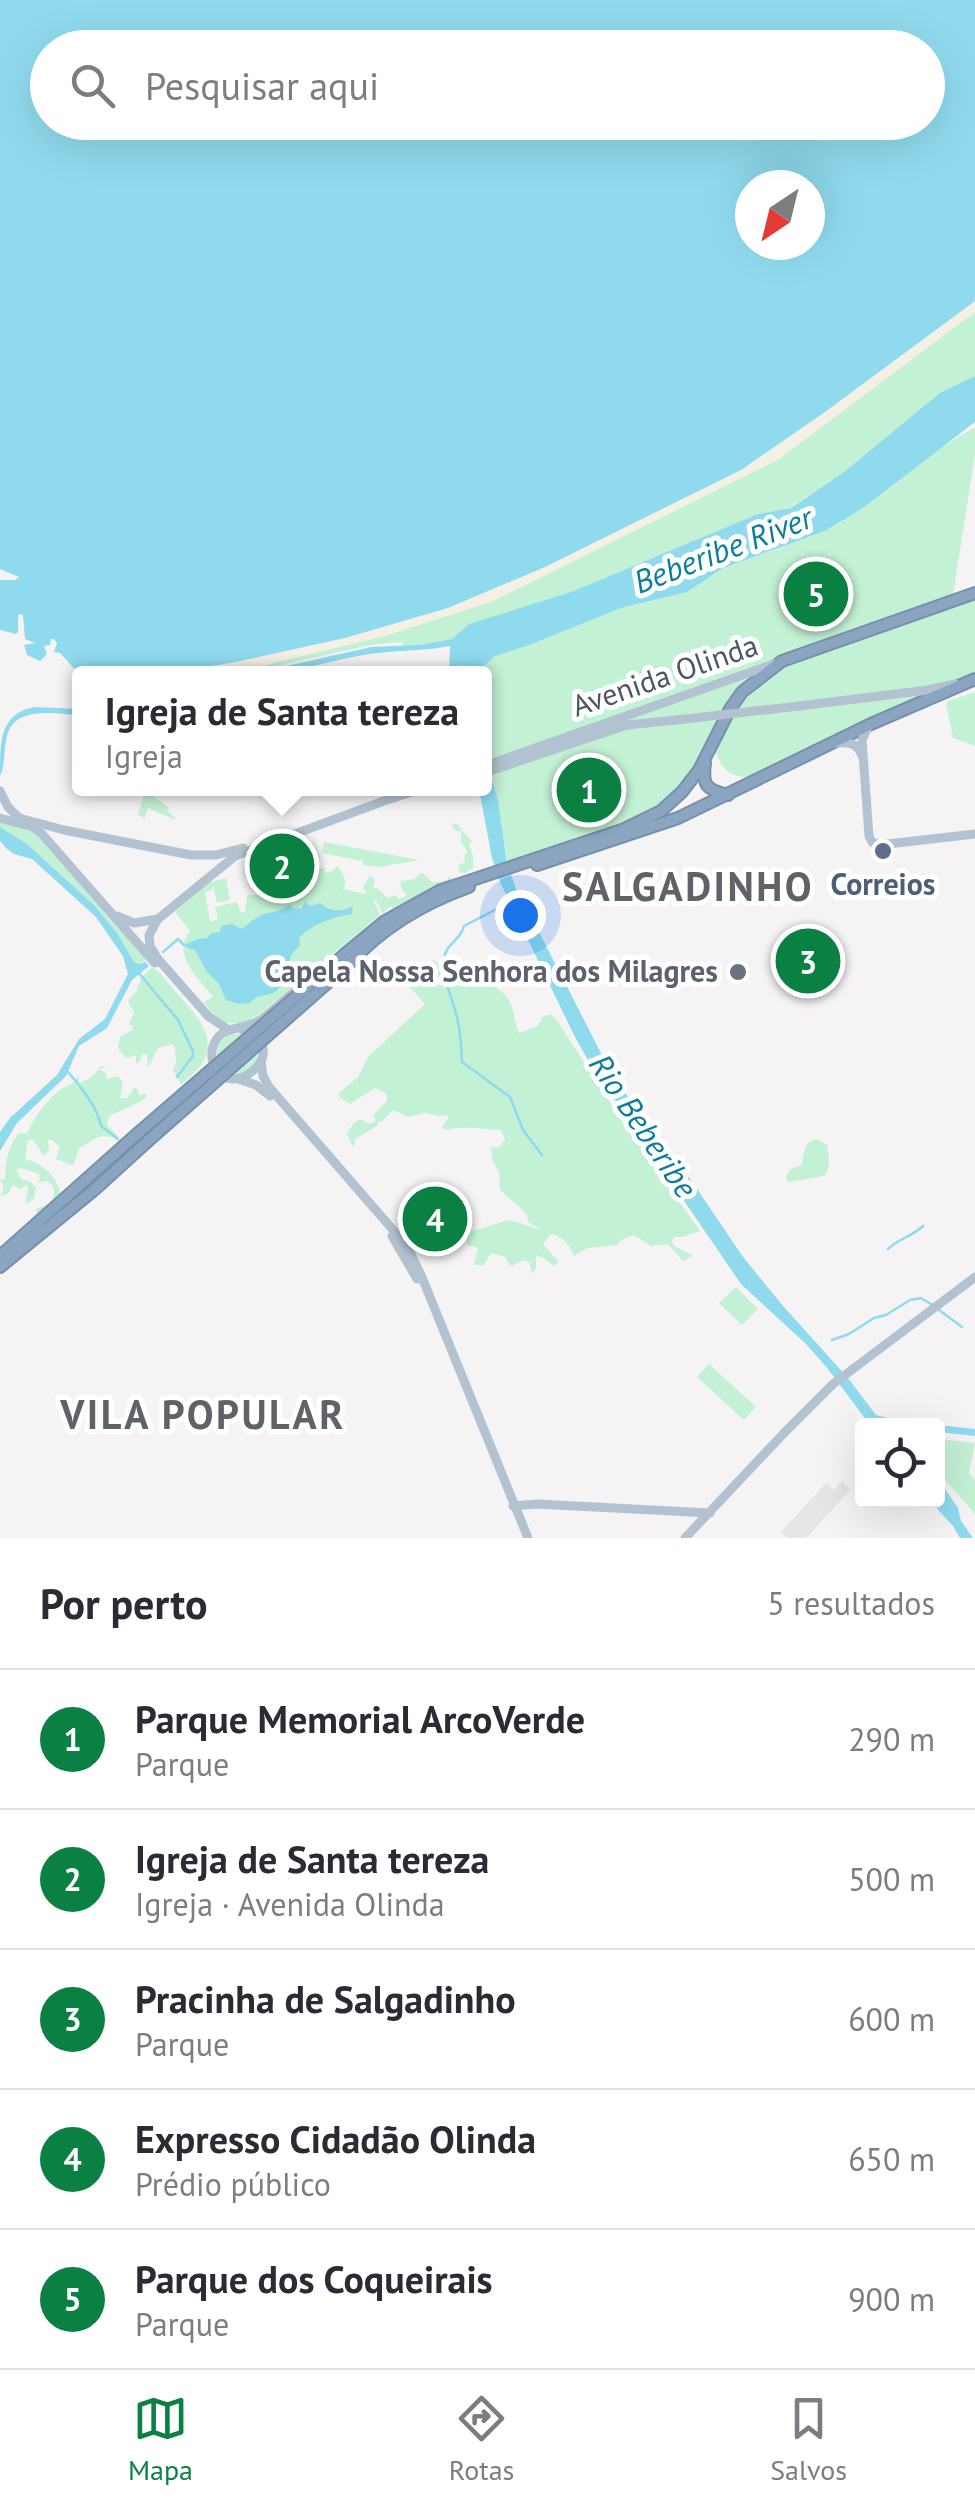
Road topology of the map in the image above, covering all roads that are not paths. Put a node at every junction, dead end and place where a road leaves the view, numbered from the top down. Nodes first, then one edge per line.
1 (975, 592) edge
2 (782, 662) junction
3 (971, 680) edge
4 (871, 724) junction
5 (833, 744) junction
6 (706, 757) junction
7 (863, 764) junction
8 (492, 767) edge
9 (492, 767) edge
10 (0, 792) edge
11 (728, 795) junction
12 (384, 796) edge
13 (399, 796) edge
14 (0, 800) edge
15 (0, 818) edge
16 (18, 824) junction
17 (31, 824) junction
18 (58, 828) junction
19 (975, 834) edge
20 (44, 835) junction
21 (56, 848) junction
22 (190, 854) junction
23 (510, 870) junction
24 (492, 876) junction
25 (200, 884) junction
26 (107, 908) junction
27 (158, 919) junction
28 (384, 921) junction
29 (381, 934) junction
30 (153, 957) junction
31 (347, 959) junction
32 (240, 1029) junction
33 (229, 1030) junction
34 (213, 1051) junction
35 (262, 1057) junction
36 (237, 1079) junction
37 (124, 1163) junction
38 (103, 1165) junction
39 (0, 1256) edge
40 (0, 1267) edge
41 (975, 1277) edge
42 (513, 1506) junction
43 (695, 1512) junction
44 (710, 1513) junction
45 (700, 1523) junction
46 (526, 1538) edge
47 (685, 1538) edge

1 - 2 highway, Avenida Olinda
2 - 6 highway
2 - 8 main road, Avenida Olinda
3 - 4 highway
3 - 9 main road, Avenida Olinda, bridge
4 - 5 highway
4 - 7 main road
5 - 7 main road
5 - 11 highway
6 - 11 highway
6 - 23 highway
7 - 19 main road
10 - 17 main road
11 - 23 highway
12 - 22 main road
13 - 25 main road
14 - 16 main road
15 - 16 main road
16 - 17 main road
17 - 18 main road
17 - 20 main road
18 - 20 main road
18 - 21 main road
18 - 22 main road
20 - 21 main road
21 - 26 main road
22 - 25 main road
23 - 24 highway
24 - 28 highway
24 - 29 highway
25 - 27 main road
26 - 27 main road
26 - 30 main road
27 - 30 main road
28 - 31 highway
28 - 32 main road
29 - 31 highway
29 - 35 main road
30 - 33 main road
30 - 34 main road
31 - 37 highway, bridge
31 - 38 highway, bridge
32 - 33 main road
32 - 35 main road
33 - 34 main road
34 - 36 main road
34 - 38 main road
35 - 36 main road
35 - 42 main road
36 - 37 main road
36 - 42 main road
37 - 40 highway
38 - 39 highway
41 - 44 main road
42 - 43 main road
42 - 46 main road
43 - 44 main road
43 - 45 main road
44 - 45 main road
45 - 47 main road

